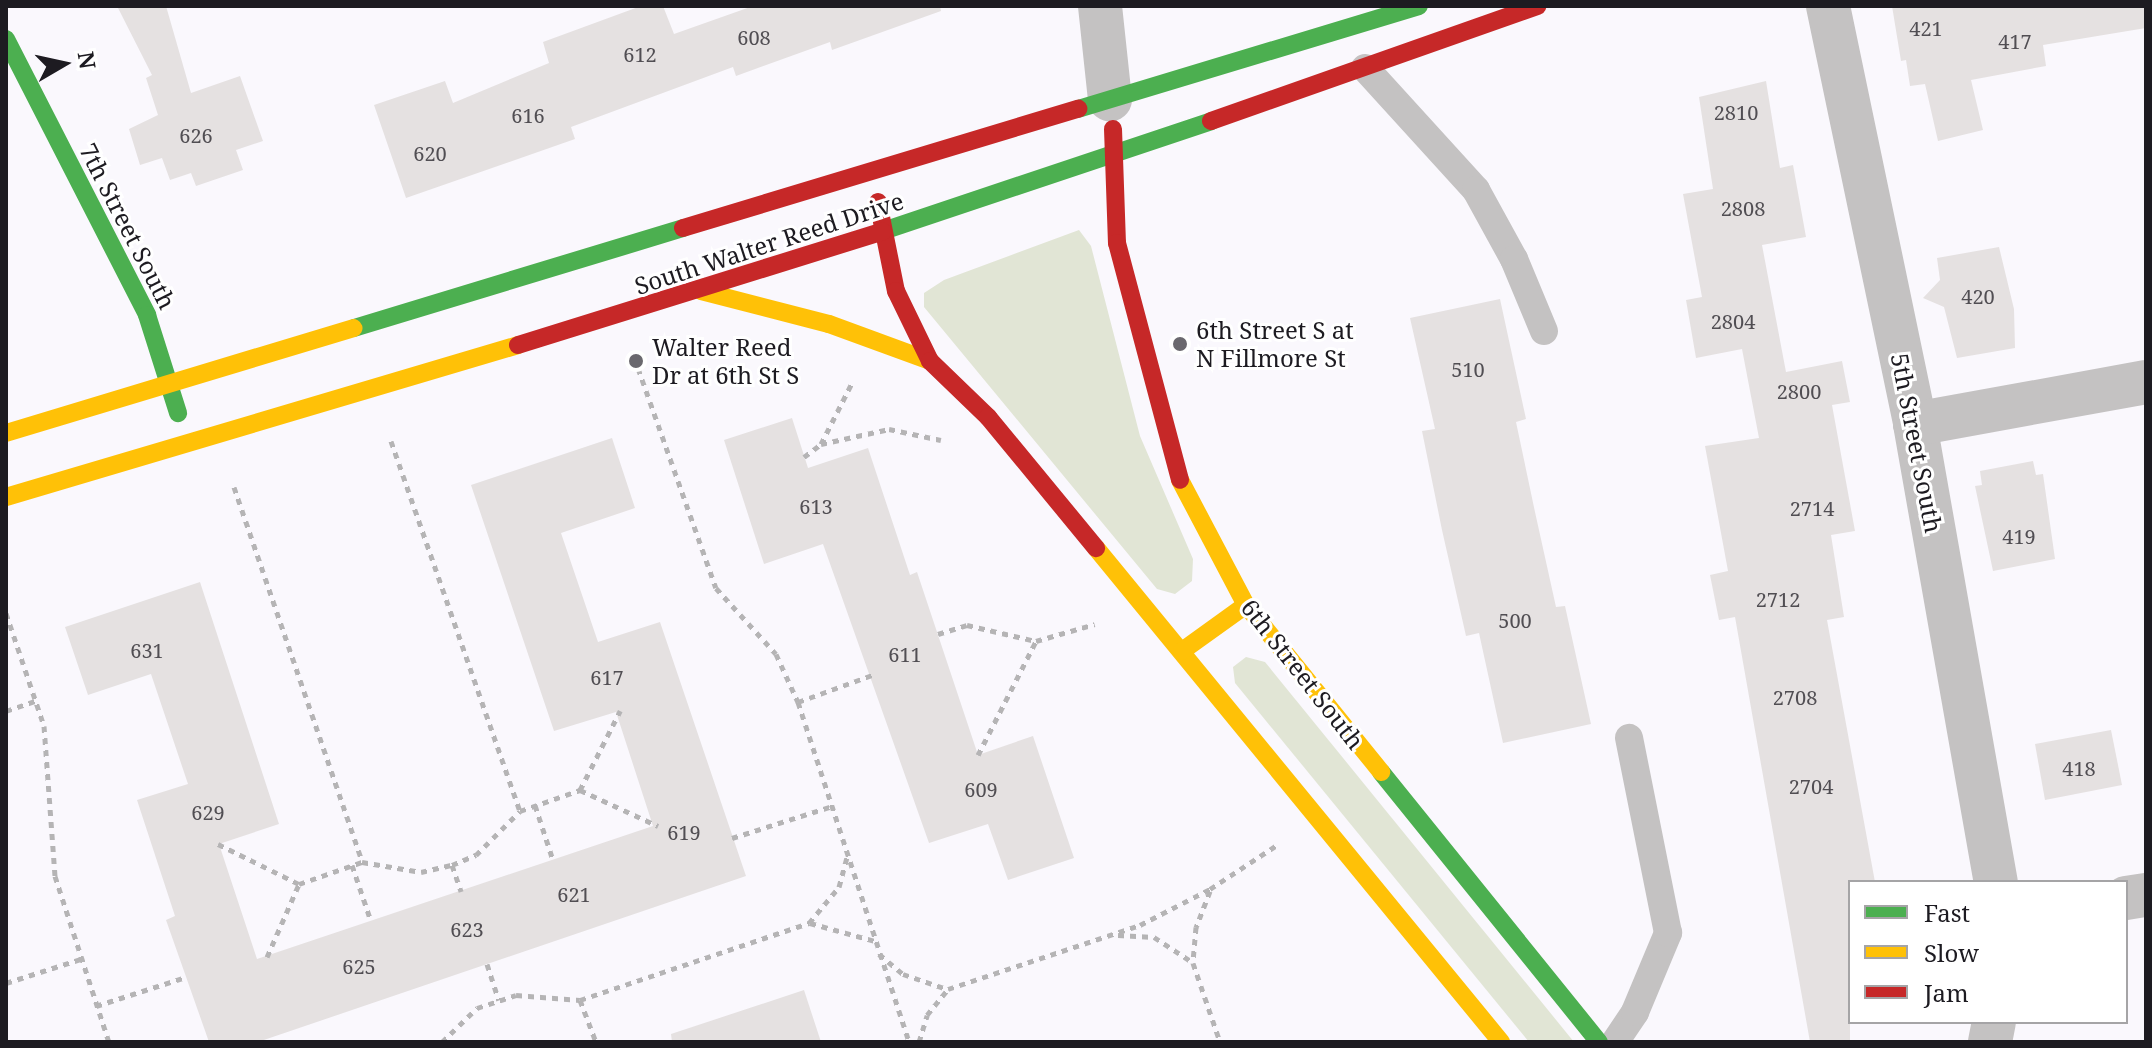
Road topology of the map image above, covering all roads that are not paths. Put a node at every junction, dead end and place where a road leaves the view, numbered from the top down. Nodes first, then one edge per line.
1 (1100, 6) edge
2 (1419, 6) edge
3 (1537, 6) edge
4 (1828, 6) edge
5 (6, 39) edge
6 (1365, 68) junction
7 (1110, 99) junction
8 (1114, 156) junction
9 (871, 171) junction
10 (885, 232) junction
11 (701, 291) junction
12 (1544, 331) dead end
13 (930, 361) junction
14 (2146, 382) edge
15 (170, 386) junction
16 (1915, 424) junction
17 (6, 433) edge
18 (186, 443) junction
19 (6, 497) edge
20 (1246, 605) junction
21 (1182, 651) junction
22 (1629, 738) dead end
23 (1996, 880) edge
24 (1501, 1042) edge
25 (1599, 1042) edge
26 (1615, 1042) edge

1 - 7 street, 6th Street South
2 - 7 street, South Walter Reed Drive
3 - 6 street, South Walter Reed Drive
4 - 16 street, 5th Street South
5 - 15 street, 7th Street South
6 - 8 street, South Walter Reed Drive
6 - 12 lane
7 - 8 street, 6th Street South
7 - 9 street, South Walter Reed Drive
8 - 10 street, South Walter Reed Drive
8 - 20 street, 6th Street South
9 - 10 street
9 - 15 street, South Walter Reed Drive
10 - 11 street, South Walter Reed Drive
10 - 13 street
11 - 13 street
11 - 18 street, South Walter Reed Drive
13 - 21 street
14 - 16 street
15 - 17 street, South Walter Reed Drive
15 - 18 street, 7th Street South
16 - 23 street, 5th Street South
18 - 19 street, South Walter Reed Drive
20 - 21 street
20 - 25 street, 6th Street South
21 - 24 street
22 - 26 lane

